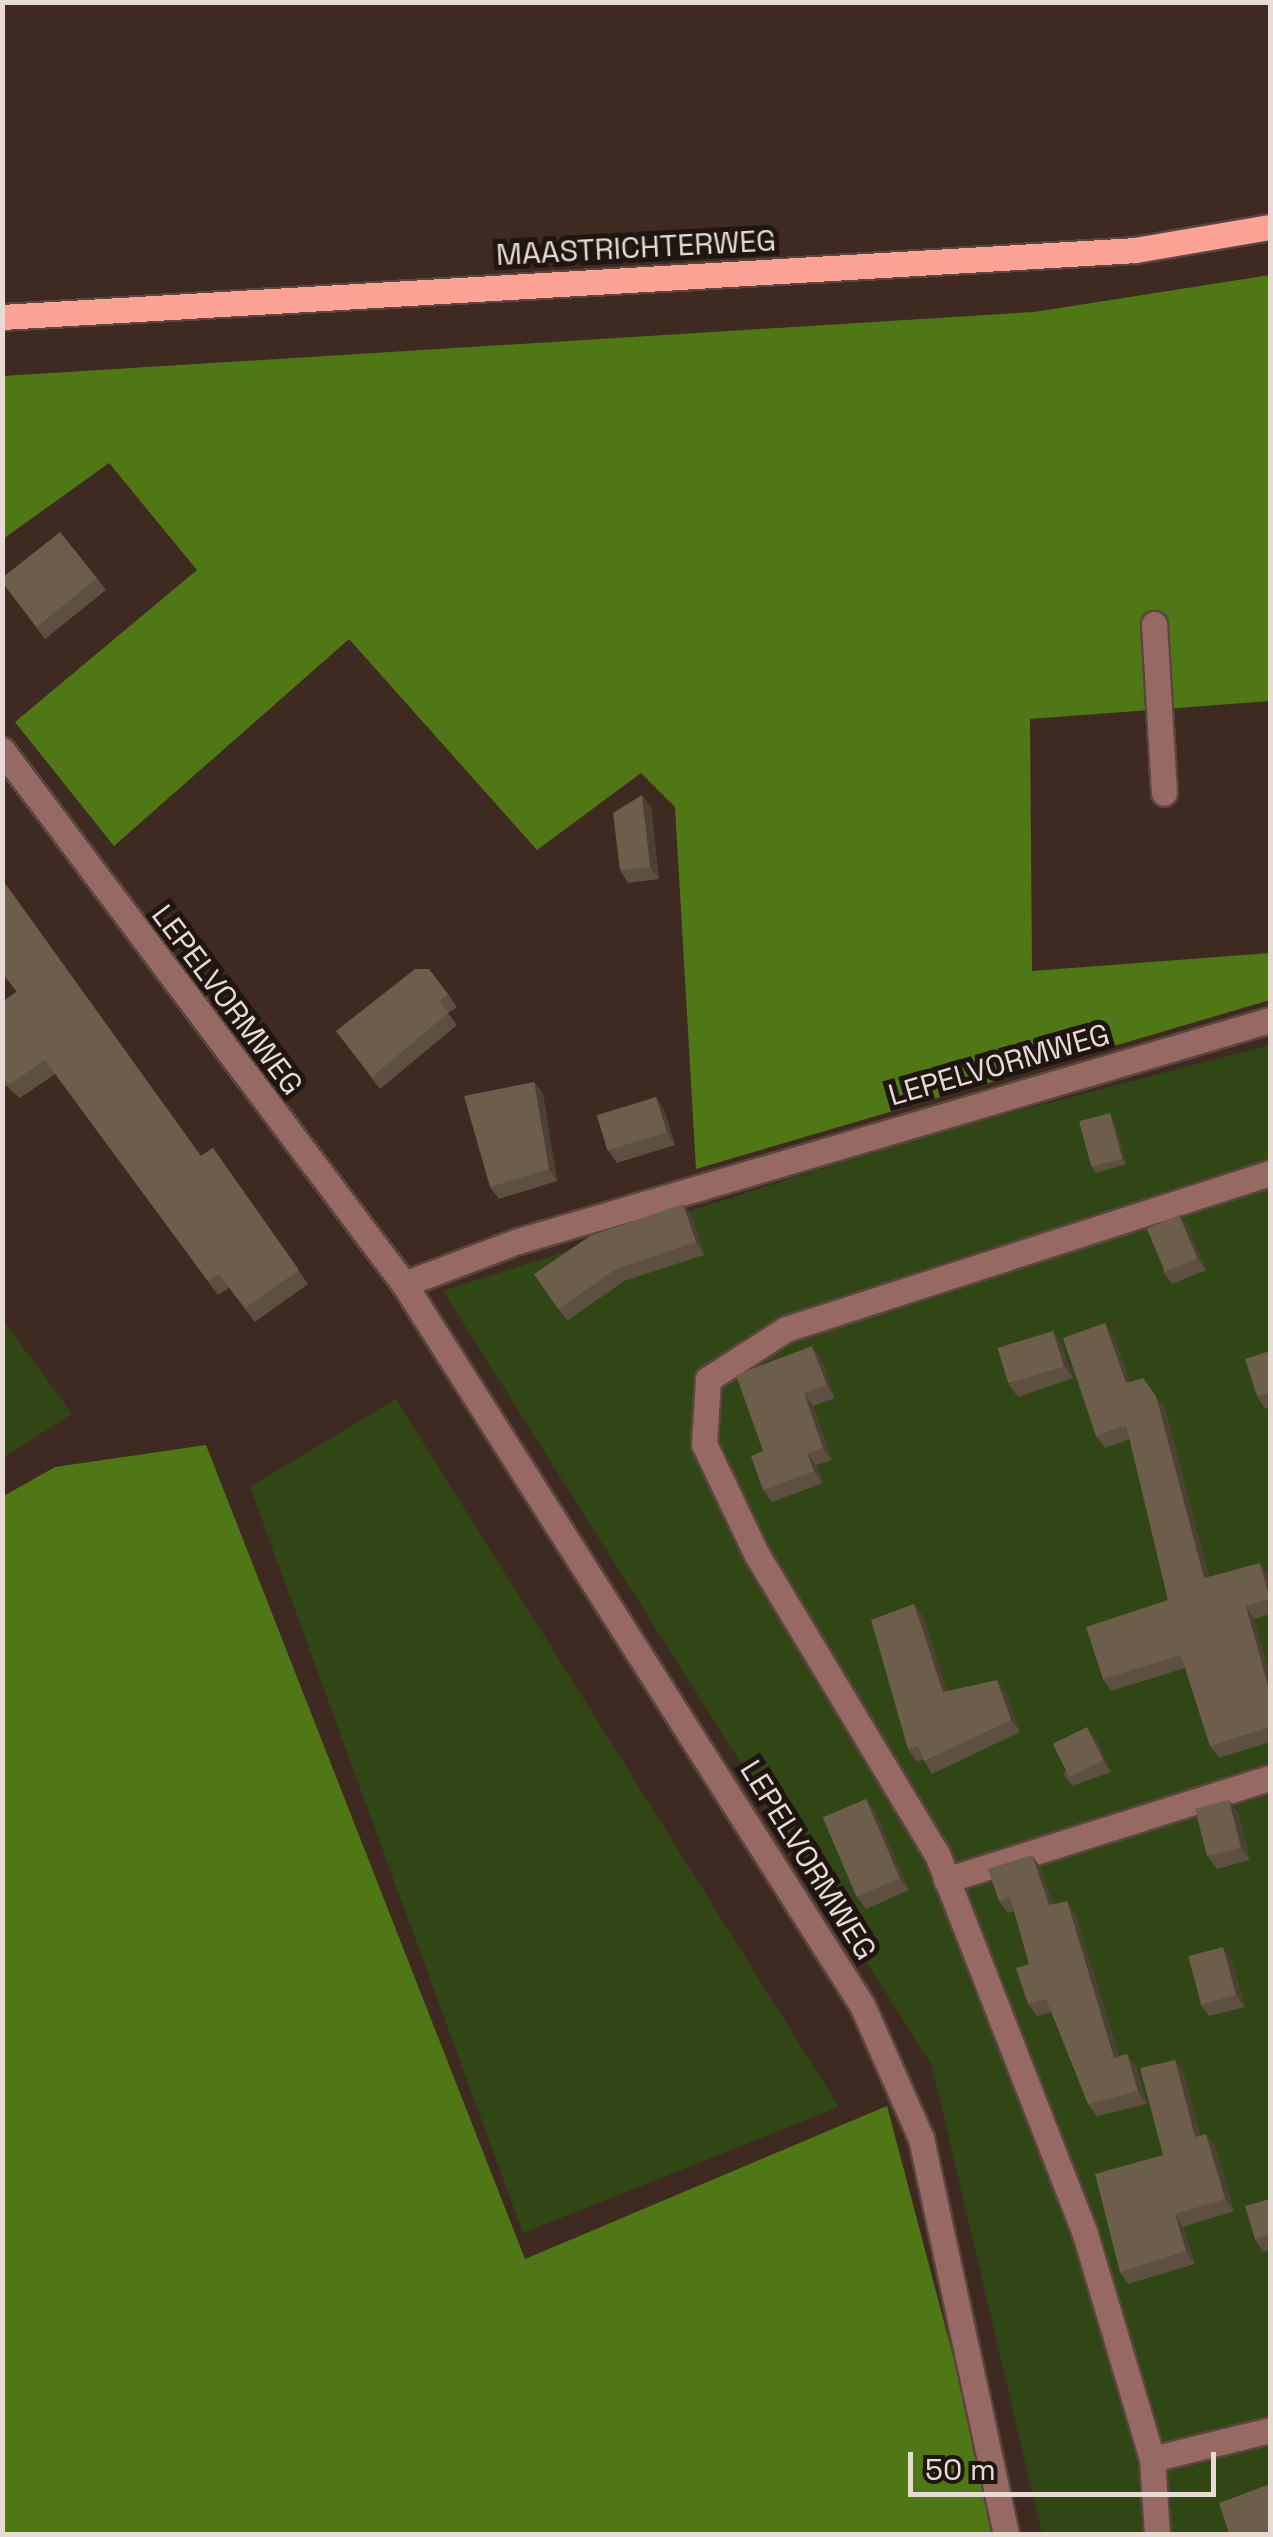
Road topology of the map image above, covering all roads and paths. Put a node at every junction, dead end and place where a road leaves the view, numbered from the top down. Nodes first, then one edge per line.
1 (1270, 226) edge
2 (2, 317) edge
3 (1154, 624) dead end
4 (2, 750) edge
5 (1164, 794) dead end
6 (1270, 1020) edge
7 (1270, 1173) edge
8 (404, 1284) junction
9 (1270, 1778) edge
10 (946, 1880) junction
11 (1270, 2430) edge
12 (1152, 2459) junction
13 (1006, 2534) edge
14 (1157, 2534) edge

1 - 2 main road, MAASTRICHTERWEG
3 - 5 street
4 - 8 street, LEPELVORMWEG
6 - 8 street, LEPELVORMWEG
7 - 10 street
8 - 13 street, LEPELVORMWEG
9 - 10 street
10 - 12 street
11 - 12 street
12 - 14 street

